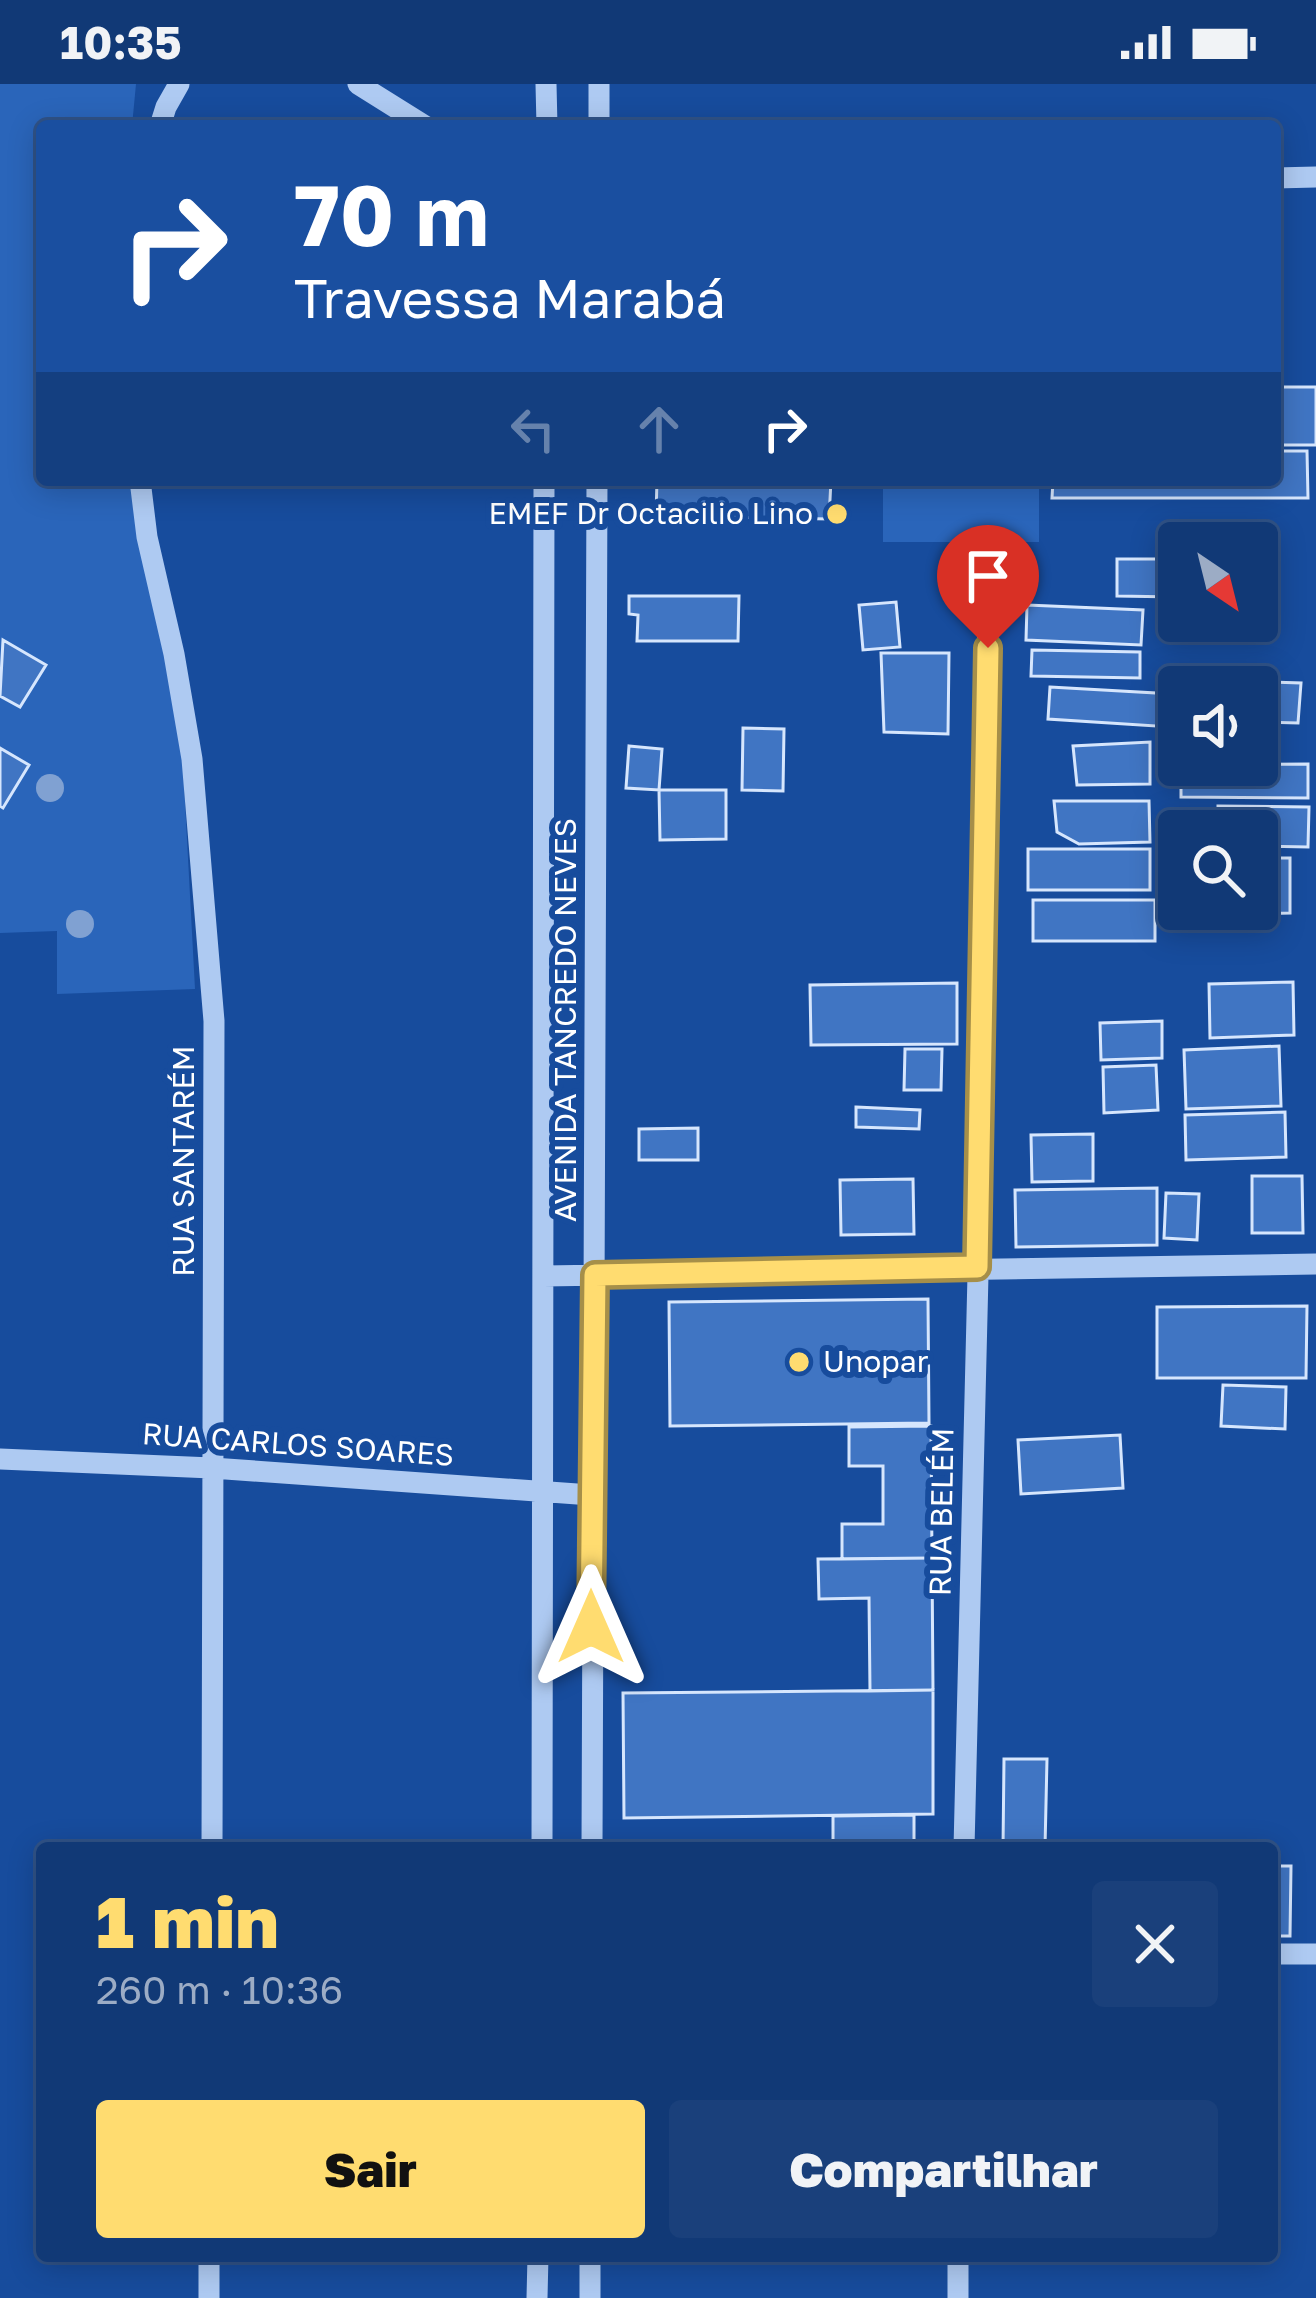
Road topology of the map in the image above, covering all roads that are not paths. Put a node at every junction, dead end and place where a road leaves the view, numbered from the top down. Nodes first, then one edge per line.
1 (179, 84) edge
2 (358, 84) edge
3 (546, 84) edge
4 (599, 84) edge
5 (162, 120) edge
6 (415, 120) edge
7 (547, 120) edge
8 (599, 120) edge
9 (1316, 177) edge
10 (1281, 178) edge
11 (141, 486) edge
12 (544, 486) edge
13 (597, 486) edge
14 (988, 601) dead end
15 (1316, 1264) edge
16 (977, 1267) junction
17 (595, 1275) junction
18 (544, 1276) junction
19 (0, 1459) edge
20 (212, 1468) junction
21 (542, 1493) junction
22 (591, 1495) junction
23 (212, 1842) edge
24 (542, 1842) edge
25 (592, 1842) edge
26 (964, 1842) edge
27 (1278, 1954) edge
28 (1316, 1954) edge
29 (209, 2262) edge
30 (538, 2262) edge
31 (590, 2262) edge
32 (958, 2262) edge
33 (209, 2298) edge
34 (537, 2298) edge
35 (590, 2298) edge
36 (958, 2298) edge

1 - 5 street
2 - 6 street
3 - 7 street
4 - 8 street
9 - 10 street
11 - 20 street, RUA SANTARÉM
12 - 18 street, AVENIDA TANCREDO NEVES
13 - 17 street, AVENIDA TANCREDO NEVES
14 - 16 street, RUA BELÉM
15 - 16 street
16 - 17 street
16 - 26 street, RUA BELÉM
17 - 18 street
17 - 22 street, AVENIDA TANCREDO NEVES
18 - 21 street, AVENIDA TANCREDO NEVES
19 - 20 street, RUA CARLOS SOARES
20 - 21 street, RUA CARLOS SOARES
20 - 23 street, RUA SANTARÉM
21 - 22 street, RUA CARLOS SOARES
21 - 24 street, AVENIDA TANCREDO NEVES
22 - 25 street, AVENIDA TANCREDO NEVES
27 - 28 street
29 - 33 street
30 - 34 street
31 - 35 street
32 - 36 street

